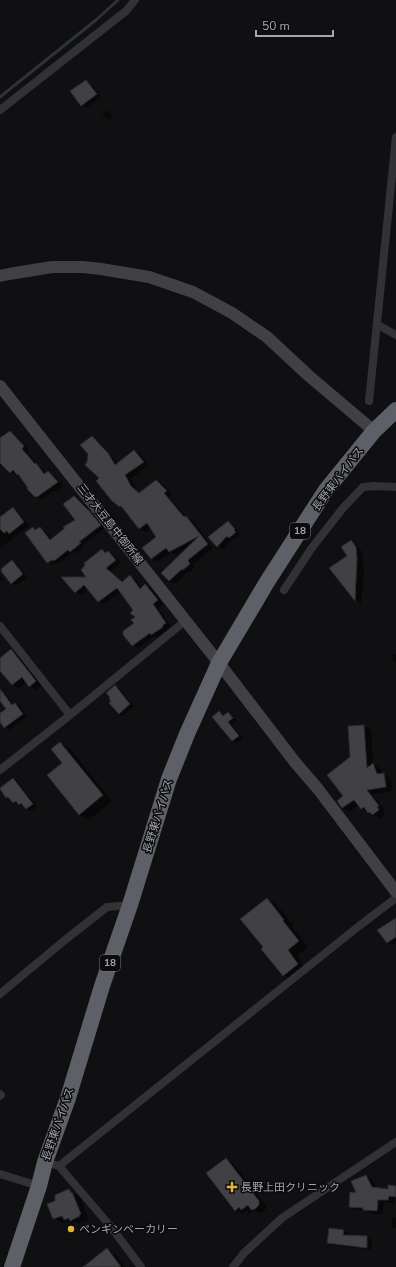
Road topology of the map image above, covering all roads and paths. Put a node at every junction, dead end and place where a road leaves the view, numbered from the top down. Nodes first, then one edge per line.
1 (135, 0) edge
2 (0, 110) edge
3 (396, 137) edge
4 (394, 168) edge
5 (0, 276) edge
6 (378, 325) junction
7 (396, 335) edge
8 (0, 386) edge
9 (369, 401) dead end
10 (396, 410) edge
11 (374, 432) junction
12 (396, 487) edge
13 (284, 590) dead end
14 (185, 621) junction
15 (0, 626) edge
16 (219, 663) junction
17 (70, 715) junction
18 (0, 770) edge
19 (396, 892) edge
20 (396, 898) edge
21 (130, 905) junction
22 (0, 994) edge
23 (396, 1142) edge
24 (52, 1164) junction
25 (0, 1174) edge
26 (39, 1186) junction
27 (12, 1267) edge
28 (141, 1267) edge
29 (233, 1267) edge

1 - 2 street
3 - 4 street
4 - 6 street
5 - 11 street
6 - 7 street
6 - 9 street
8 - 14 street, 三才大豆島中御所線
10 - 11 highway, 長野東バイパス / 18
11 - 16 highway, 長野東バイパス / 18
12 - 13 street
14 - 16 street, 三才大豆島中御所線
14 - 17 street
15 - 17 street
16 - 19 street, 三才大豆島中御所線
16 - 21 highway, 長野東バイパス / 18
17 - 18 street
20 - 24 street
21 - 22 street
21 - 24 highway, 長野東バイパス / 18
23 - 29 street
24 - 26 highway, 長野東バイパス / 18
24 - 28 street
25 - 26 street
26 - 27 highway, 長野東バイパス / 18

